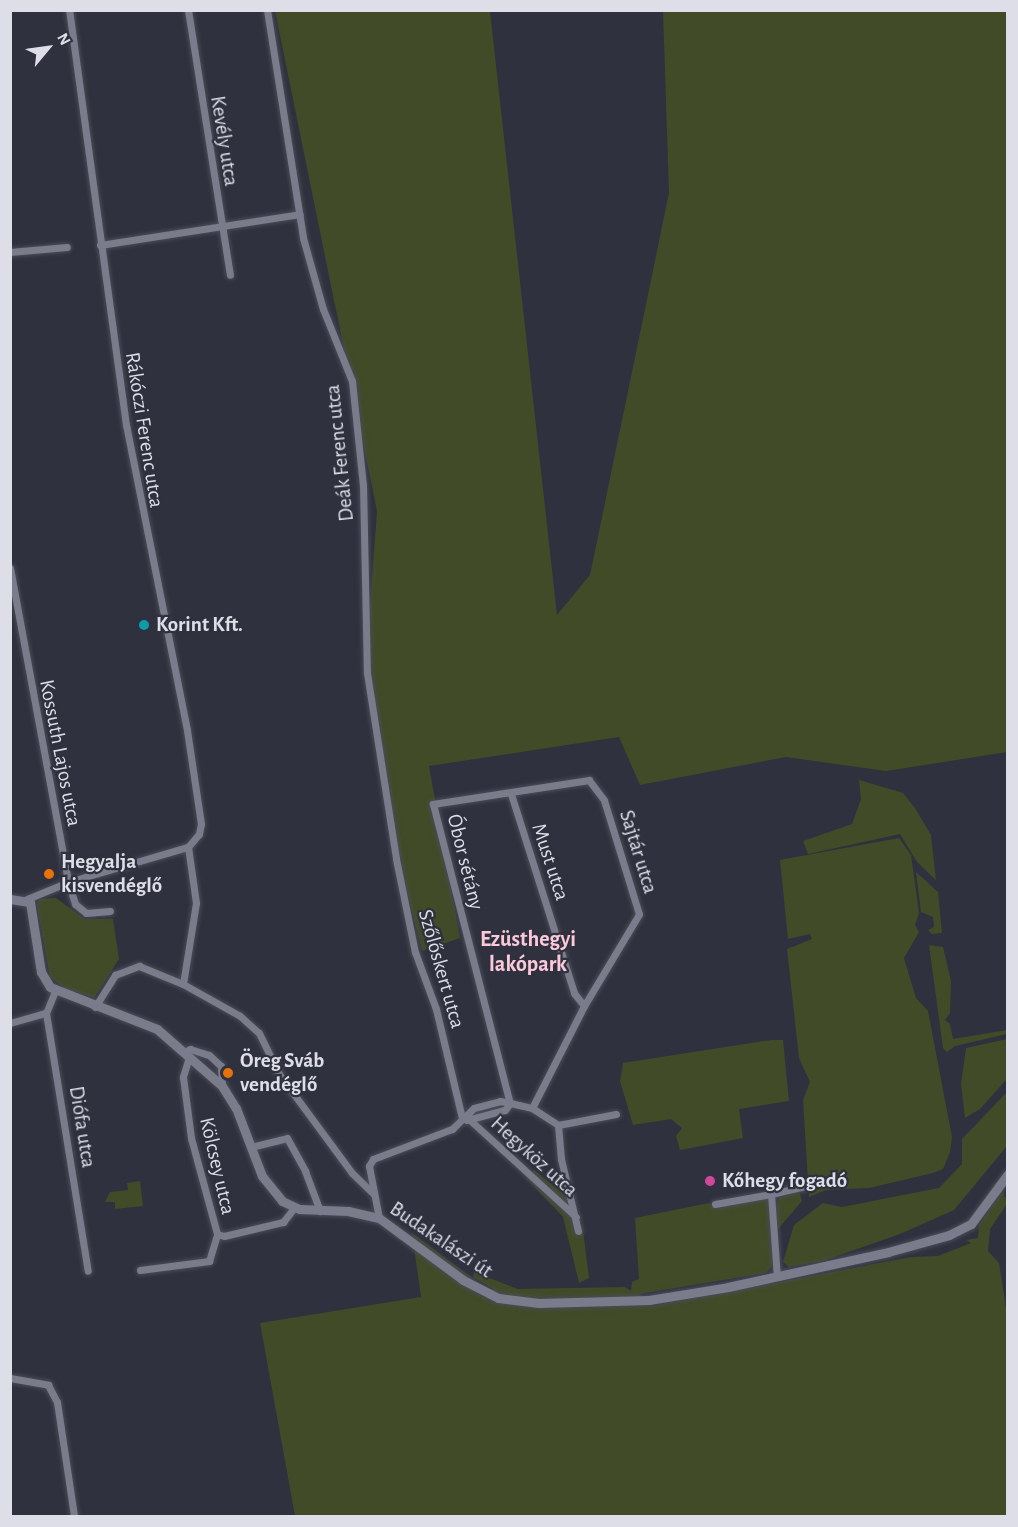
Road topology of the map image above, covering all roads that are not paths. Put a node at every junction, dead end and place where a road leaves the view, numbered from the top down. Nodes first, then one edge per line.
1 (69, 10) edge
2 (188, 10) edge
3 (267, 10) edge
4 (300, 214) junction
5 (223, 228) junction
6 (100, 245) junction
7 (67, 247) dead end
8 (10, 252) edge
9 (230, 275) dead end
10 (10, 568) edge
11 (510, 794) junction
12 (391, 829) joint
13 (188, 847) junction
14 (68, 882) junction
15 (10, 899) edge
16 (27, 899) junction
17 (110, 911) dead end
18 (183, 984) junction
19 (55, 991) junction
20 (95, 1006) junction
21 (584, 1006) junction
22 (46, 1013) junction
23 (10, 1023) edge
24 (187, 1054) junction
25 (222, 1086) junction
26 (510, 1103) junction
27 (532, 1108) junction
28 (616, 1114) dead end
29 (462, 1118) junction
30 (471, 1121) junction
31 (558, 1125) junction
32 (251, 1147) junction
33 (1008, 1174) edge
34 (805, 1186) dead end
35 (373, 1193) junction
36 (771, 1194) junction
37 (715, 1204) dead end
38 (294, 1208) junction
39 (320, 1211) junction
40 (576, 1217) junction
41 (379, 1218) junction
42 (578, 1231) dead end
43 (217, 1234) junction
44 (140, 1270) dead end
45 (88, 1271) dead end
46 (777, 1276) junction
47 (10, 1378) edge
48 (74, 1516) edge

1 - 6 street, Rákóczi Ferenc utca
2 - 5 street, Kevély utca
3 - 4 street, Deák Ferenc utca
4 - 5 street
4 - 12 street, Deák Ferenc utca
5 - 6 street
5 - 9 street, Kevély utca
6 - 13 street, Rákóczi Ferenc utca
7 - 8 street
10 - 14 street, Kossuth Lajos utca
11 - 21 street, Must utca
11 - 21 street, Sajtár utca
11 - 26 street, Óbor sétány
12 - 29 street, Szőlőskert utca
13 - 14 street
13 - 18 street
14 - 16 street
14 - 17 street, Kossuth Lajos utca
15 - 16 main road
16 - 19 main road
18 - 20 street
18 - 35 street
19 - 20 main road
19 - 22 street
20 - 24 main road
21 - 27 street
22 - 23 street
22 - 45 street, Diófa utca
24 - 25 main road
24 - 25 street
24 - 43 street, Kölcsey utca
25 - 32 main road
26 - 27 street
26 - 29 street
26 - 30 street
27 - 31 street
28 - 31 street
29 - 30 street
29 - 35 street
30 - 40 street, Hegyköz utca
31 - 40 street
32 - 38 main road
32 - 39 street
33 - 46 main road, Budakalászi út
34 - 36 street
35 - 41 street
36 - 37 street
36 - 46 street
38 - 39 main road, Budakalászi út
38 - 43 street, Kölcsey utca
39 - 41 main road, Budakalászi út
40 - 42 street
41 - 46 main road, Budakalászi út
43 - 44 street
47 - 48 street

